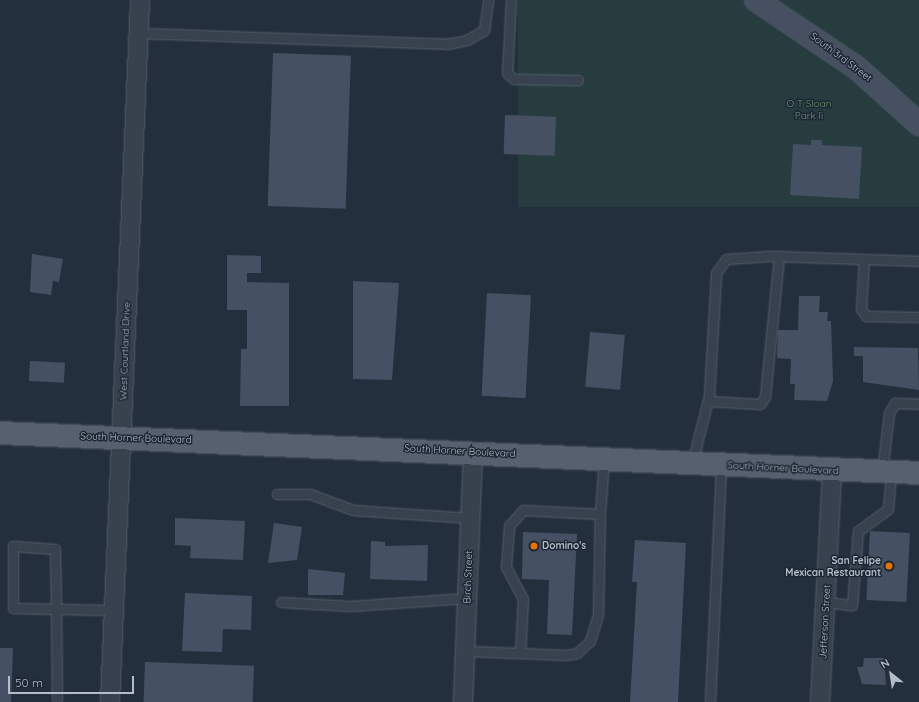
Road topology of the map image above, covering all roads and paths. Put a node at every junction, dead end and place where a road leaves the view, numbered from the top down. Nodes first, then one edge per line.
1 (140, 0) edge
2 (488, 0) edge
3 (511, 0) edge
4 (756, 0) edge
5 (138, 33) junction
6 (578, 80) dead end
7 (919, 124) edge
8 (779, 256) junction
9 (864, 259) junction
10 (919, 261) edge
11 (919, 317) edge
12 (708, 401) junction
13 (919, 404) edge
14 (0, 432) edge
15 (121, 437) junction
16 (473, 452) junction
17 (604, 458) junction
18 (692, 463) junction
19 (721, 464) junction
20 (832, 470) junction
21 (886, 473) junction
22 (919, 473) edge
23 (277, 494) dead end
24 (600, 514) junction
25 (470, 518) junction
26 (467, 598) junction
27 (281, 602) dead end
28 (826, 602) junction
29 (56, 609) junction
30 (114, 610) junction
31 (465, 651) junction
32 (520, 653) junction
33 (57, 699) dead end
34 (110, 702) edge
35 (463, 702) edge
36 (710, 702) edge
37 (820, 702) edge

1 - 5 street, West Courtland Drive
2 - 5 lane
3 - 6 lane
4 - 7 street, South 3rd Street
5 - 15 street, West Courtland Drive
8 - 9 lane
8 - 12 lane
8 - 12 lane
9 - 10 lane
9 - 11 lane
12 - 18 lane
13 - 21 lane
14 - 15 main road, South Horner Boulevard
15 - 16 main road, South Horner Boulevard
15 - 30 street, West Courtland Drive
16 - 17 main road, South Horner Boulevard
16 - 25 street, Birch Street
17 - 18 main road, South Horner Boulevard
17 - 24 lane
18 - 19 main road, South Horner Boulevard
19 - 20 main road, South Horner Boulevard
19 - 36 lane
20 - 21 main road, South Horner Boulevard
20 - 28 street, Jefferson Street
21 - 22 main road, South Horner Boulevard
21 - 28 lane
23 - 25 lane
24 - 32 lane
24 - 32 lane
25 - 26 street, Birch Street
26 - 27 lane
26 - 31 street, Birch Street
28 - 37 street, Jefferson Street
29 - 29 lane
29 - 30 lane
29 - 33 lane
30 - 34 street, West Courtland Drive
31 - 32 lane
31 - 35 street, Birch Street

